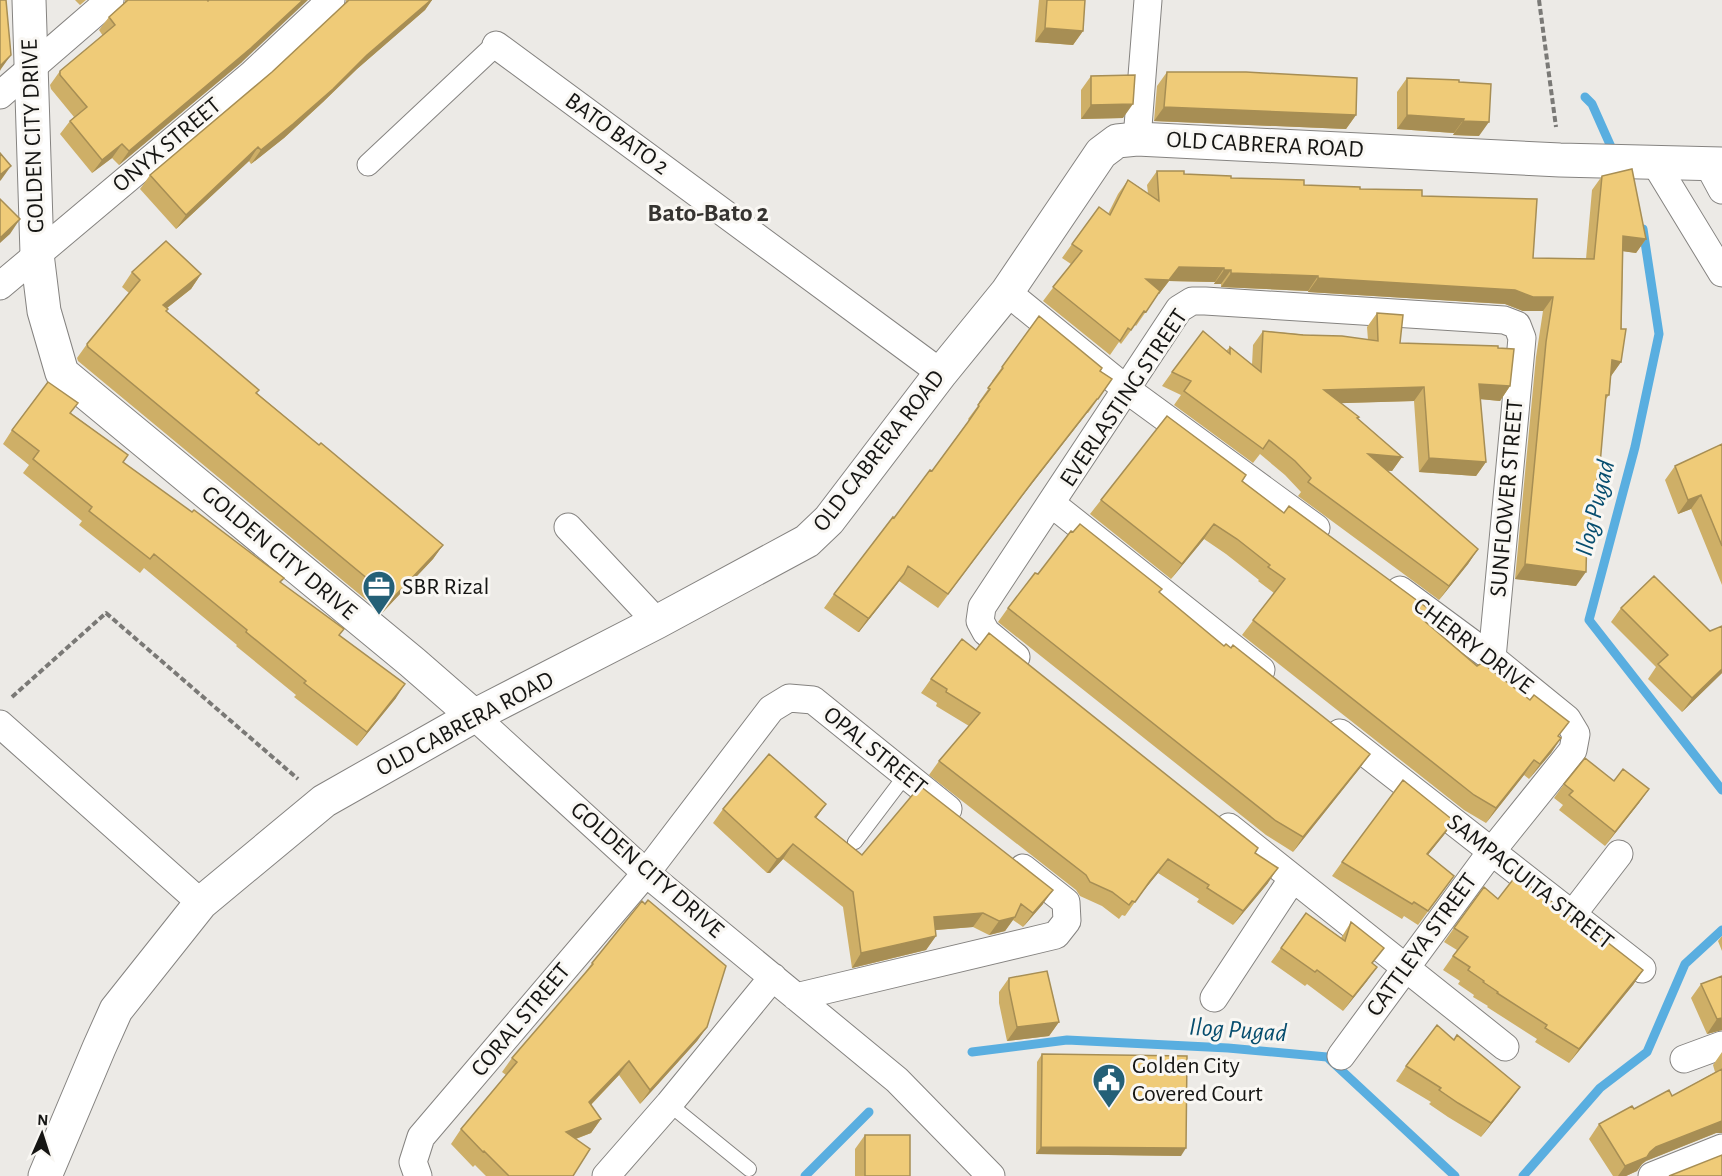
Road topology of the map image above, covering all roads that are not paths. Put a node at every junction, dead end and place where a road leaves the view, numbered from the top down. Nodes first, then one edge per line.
1 (28, 0) edge
2 (110, 0) edge
3 (331, 0) edge
4 (1148, 0) edge
5 (496, 45) joint
6 (32, 68) junction
7 (0, 95) edge
8 (1137, 139) junction
9 (1655, 163) junction
10 (368, 165) dead end
11 (1717, 173) edge
12 (37, 254) junction
13 (1722, 273) edge
14 (0, 286) edge
15 (1007, 292) junction
16 (1522, 338) joint
17 (941, 373) junction
18 (1126, 389) junction
19 (1052, 504) junction
20 (568, 526) dead end
21 (1338, 544) edge
22 (1377, 573) edge
23 (657, 622) junction
24 (1492, 658) junction
25 (1032, 669) edge
26 (1276, 682) edge
27 (4, 712) edge
28 (474, 716) junction
29 (1323, 719) edge
30 (1574, 750) joint
31 (905, 776) junction
32 (1209, 811) edge
33 (967, 825) edge
34 (855, 842) dead end
35 (1491, 852) junction
36 (1003, 853) edge
37 (1619, 854) dead end
38 (646, 873) junction
39 (1293, 878) junction
40 (201, 903) junction
41 (1572, 915) junction
42 (1406, 967) junction
43 (1642, 969) edge
44 (773, 977) junction
45 (796, 997) junction
46 (1214, 998) dead end
47 (1722, 1045) edge
48 (1505, 1047) dead end
49 (1341, 1056) dead end
50 (1684, 1059) dead end
51 (669, 1104) junction
52 (1722, 1148) edge
53 (749, 1169) dead end
54 (45, 1176) edge
55 (418, 1176) edge
56 (606, 1176) edge
57 (991, 1176) edge
58 (1652, 1176) edge

1 - 6 street, GOLDEN CITY DRIVE
2 - 6 street
3 - 12 street, ONYX STREET
4 - 8 street
5 - 10 street
5 - 17 street, BATO BATO 2
6 - 7 street
6 - 12 street, GOLDEN CITY DRIVE
8 - 9 street, OLD CABRERA ROAD
8 - 15 street, OLD CABRERA ROAD
9 - 11 street, OLD CABRERA ROAD
9 - 13 street
12 - 14 street, ONYX STREET
12 - 28 street, GOLDEN CITY DRIVE
15 - 17 street, OLD CABRERA ROAD
15 - 18 street
16 - 18 street, EVERLASTING STREET
16 - 24 street, SUNFLOWER STREET
17 - 23 street, OLD CABRERA ROAD
18 - 19 street, EVERLASTING STREET
18 - 21 street
19 - 25 street, EVERLASTING STREET
19 - 26 street
20 - 23 street
22 - 24 street, CHERRY DRIVE
23 - 28 street, OLD CABRERA ROAD
24 - 30 street, CHERRY DRIVE
27 - 40 street
28 - 38 street, GOLDEN CITY DRIVE
28 - 40 street, OLD CABRERA ROAD
29 - 35 street, SAMPAGUITA STREET
30 - 35 street, CATTLEYA STREET
31 - 33 street, OPAL STREET
31 - 34 lane
31 - 38 street, OPAL STREET
32 - 39 street
35 - 41 street, SAMPAGUITA STREET
35 - 42 street, CATTLEYA STREET
36 - 45 street
37 - 41 street
38 - 44 street, GOLDEN CITY DRIVE
38 - 55 street, CORAL STREET
39 - 42 street
39 - 46 street
40 - 54 street, OLD CABRERA ROAD
41 - 43 street, SAMPAGUITA STREET
42 - 48 street
42 - 49 street, CATTLEYA STREET
44 - 45 street, GOLDEN CITY DRIVE
44 - 51 street
45 - 57 street, GOLDEN CITY DRIVE
47 - 50 street
51 - 53 lane
51 - 56 street
52 - 58 street

